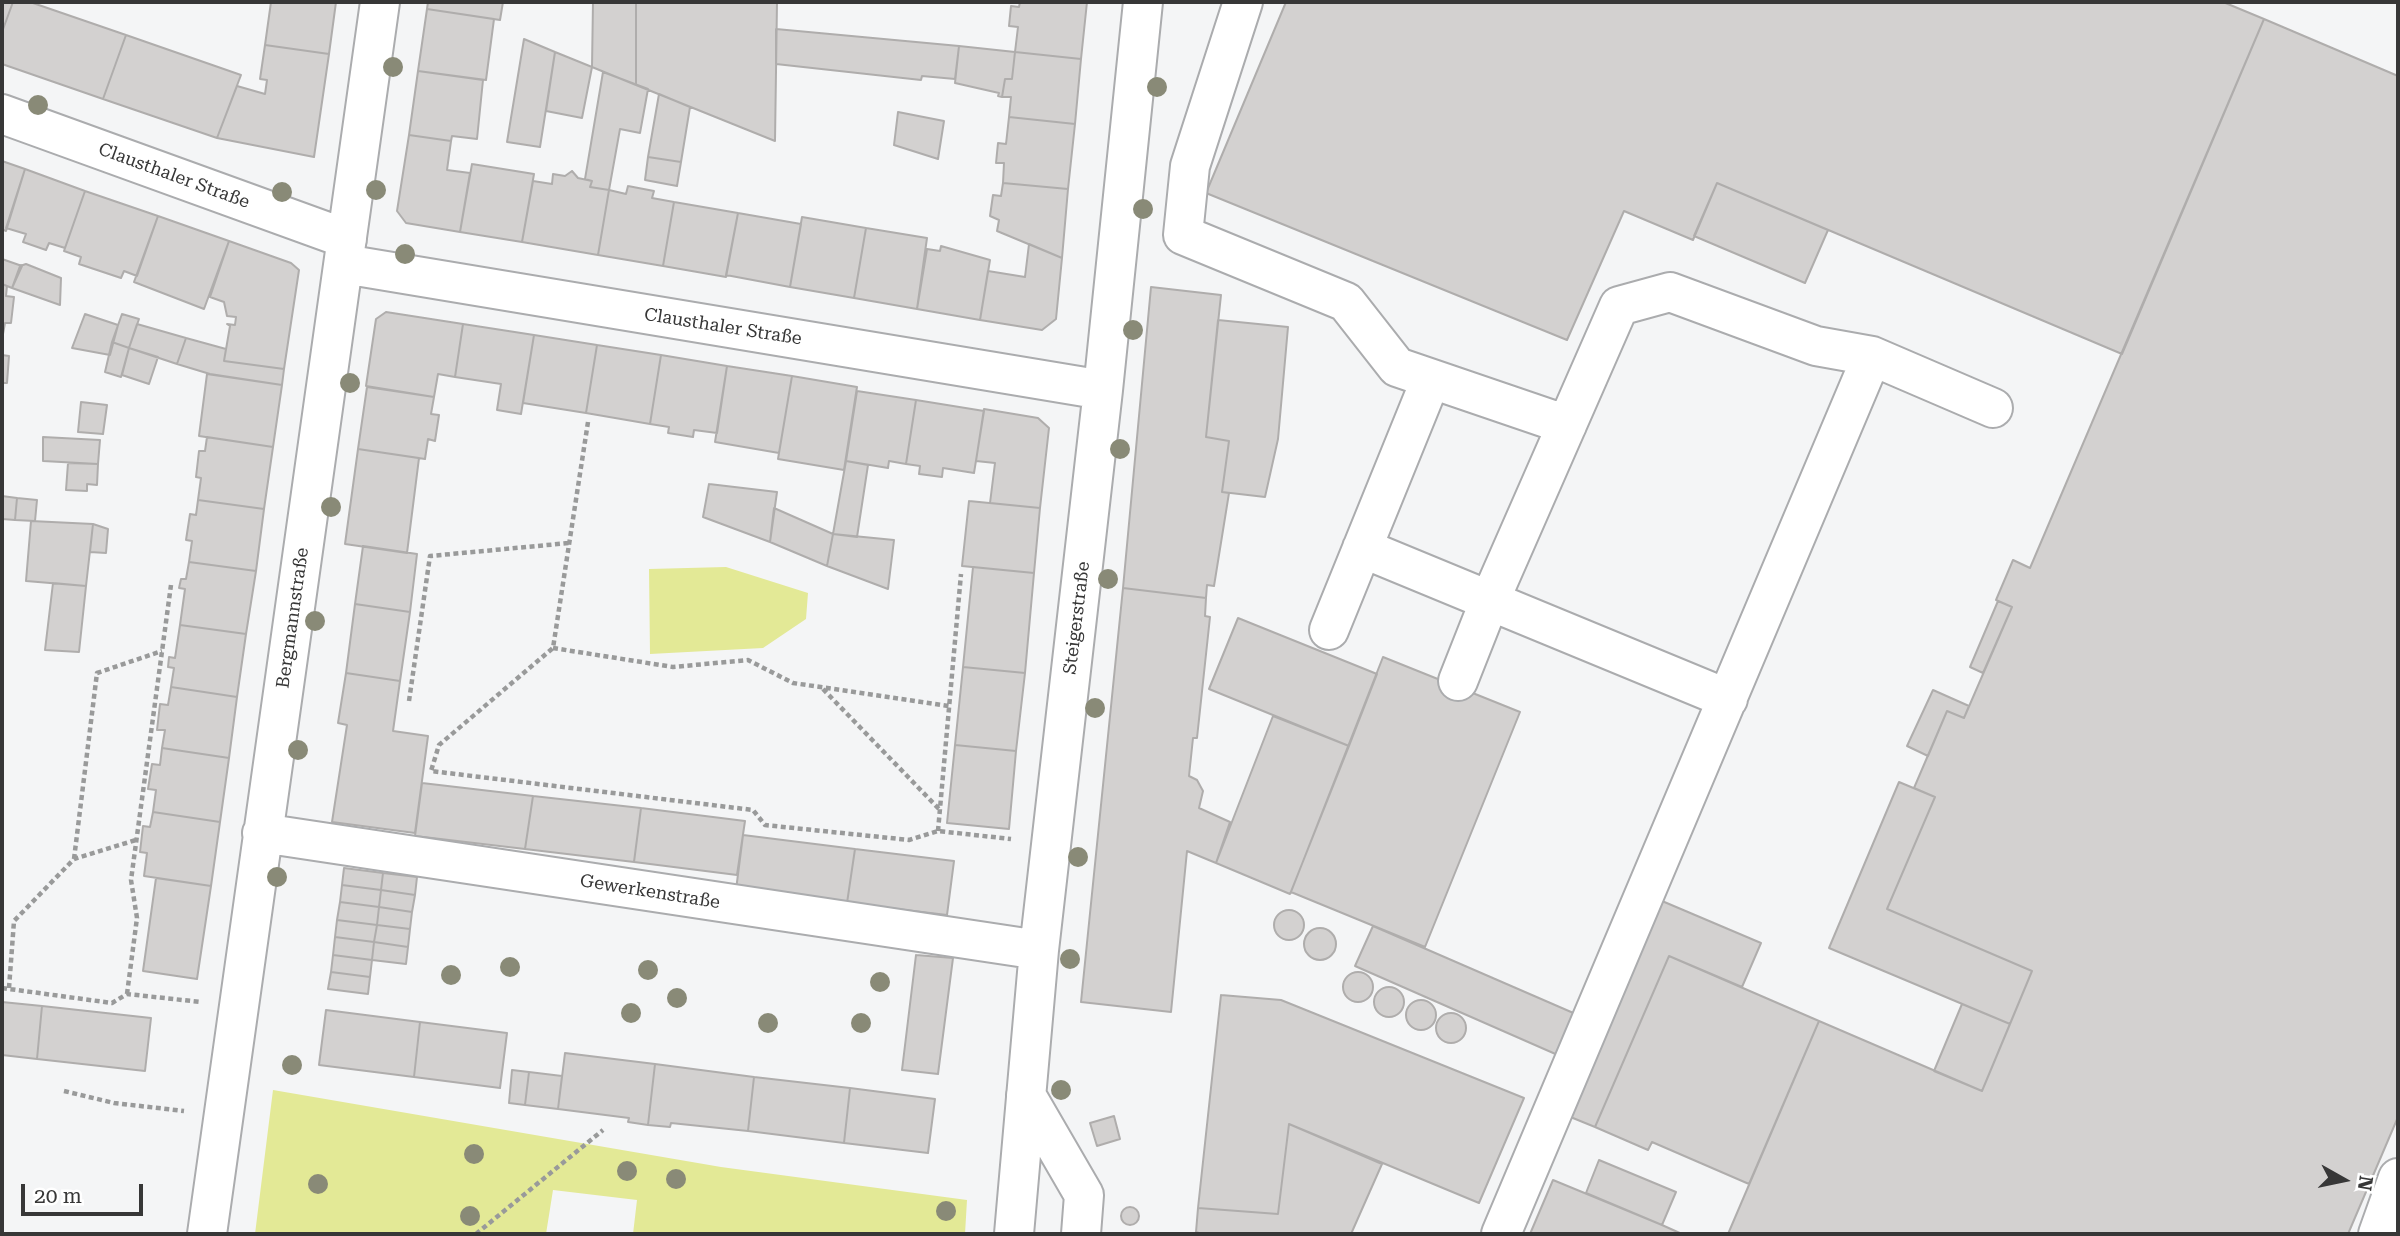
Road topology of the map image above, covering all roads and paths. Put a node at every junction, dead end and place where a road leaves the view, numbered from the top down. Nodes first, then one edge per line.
1 (380, 2) edge
2 (1143, 2) edge
3 (1243, 2) edge
4 (2, 114) edge
5 (345, 251) junction
6 (1872, 356) junction
7 (1431, 379) junction
8 (1103, 390) junction
9 (1993, 408) dead end
10 (588, 422) dead end
11 (1567, 425) junction
12 (569, 543) junction
13 (1362, 548) junction
14 (961, 574) dead end
15 (171, 585) dead end
16 (1490, 600) junction
17 (1329, 630) dead end
18 (552, 648) junction
19 (162, 651) junction
20 (1458, 681) dead end
21 (823, 688) junction
22 (1728, 699) junction
23 (408, 701) dead end
24 (949, 706) junction
25 (940, 810) junction
26 (938, 831) junction
27 (262, 834) junction
28 (136, 840) junction
29 (1022, 841) dead end
30 (74, 859) junction
31 (1039, 950) junction
32 (2, 988) edge
33 (9, 988) junction
34 (127, 994) junction
35 (153, 997) dead end
36 (64, 1091) dead end
37 (1026, 1095) junction
38 (188, 1111) dead end
39 (603, 1130) dead end
40 (2398, 1178) edge
41 (207, 1234) edge
42 (476, 1234) edge
43 (1014, 1234) edge
44 (1081, 1234) edge
45 (1502, 1234) edge
46 (2378, 1234) edge

1 - 5 street, Bergmannstraße
2 - 8 street, Steigerstraße
3 - 7 street
4 - 5 street, Clausthaler Straße
5 - 8 street, Clausthaler Straße
5 - 27 street, Bergmannstraße
6 - 9 street
6 - 11 street
6 - 22 street
7 - 11 street
7 - 13 street
8 - 31 street, Steigerstraße
10 - 12 path
11 - 16 street
12 - 18 path
12 - 23 path
13 - 16 street
13 - 17 street
14 - 24 path
15 - 19 path
16 - 20 street
16 - 22 street
18 - 21 path
18 - 26 path
19 - 28 path
19 - 30 path
21 - 24 path
21 - 25 path
22 - 45 street
24 - 25 path
25 - 26 path
26 - 29 path
27 - 31 street, Gewerkenstraße
27 - 41 street, Bergmannstraße
28 - 30 path
28 - 34 path
30 - 33 path
31 - 37 street, Steigerstraße
32 - 33 path
33 - 34 path
34 - 35 path
36 - 38 path
37 - 43 street, Steigerstraße
37 - 44 street
39 - 42 path
40 - 46 street

